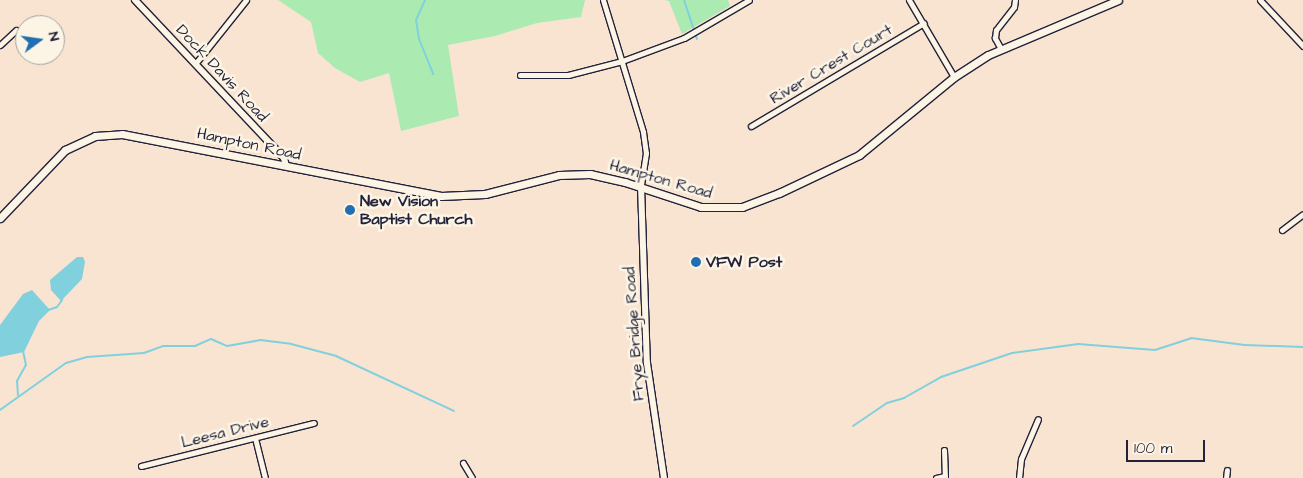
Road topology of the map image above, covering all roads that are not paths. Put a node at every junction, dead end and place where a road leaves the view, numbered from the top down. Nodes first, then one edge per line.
1 (135, 0) edge
2 (246, 0) edge
3 (603, 0) edge
4 (909, 0) edge
5 (1015, 0) edge
6 (1118, 0) edge
7 (1260, 0) edge
8 (746, 1) edge
9 (924, 23) junction
10 (15, 31) edge
11 (0, 45) edge
12 (1303, 46) edge
13 (1001, 49) junction
14 (622, 62) junction
15 (195, 64) junction
16 (520, 75) dead end
17 (954, 77) junction
18 (751, 126) dead end
19 (286, 166) junction
20 (641, 186) junction
21 (1303, 214) edge
22 (0, 218) edge
23 (1282, 230) dead end
24 (1038, 419) dead end
25 (314, 423) dead end
26 (255, 438) junction
27 (944, 450) dead end
28 (463, 463) dead end
29 (141, 466) dead end
30 (1227, 470) dead end
31 (945, 477) edge
32 (265, 478) edge
33 (472, 478) edge
34 (664, 478) edge
35 (936, 478) edge
36 (1019, 478) edge
37 (1226, 478) edge

1 - 15 street, Dock Davis Road
2 - 15 street
3 - 14 street
4 - 9 street
5 - 13 street
6 - 13 main road, Hampton Road
7 - 12 street
8 - 14 street
9 - 17 street
9 - 18 street, River Crest Court
10 - 11 street
13 - 17 main road, Hampton Road
14 - 16 street
14 - 20 street
15 - 19 street, Dock Davis Road
17 - 20 main road, Hampton Road
19 - 20 main road, Hampton Road
19 - 22 main road, Hampton Road
20 - 34 street, Frye Bridge Road
21 - 23 street
24 - 36 street
25 - 26 street, Leesa Drive
26 - 29 street, Leesa Drive
26 - 32 street
27 - 31 street
28 - 33 street
30 - 37 street
31 - 35 street

